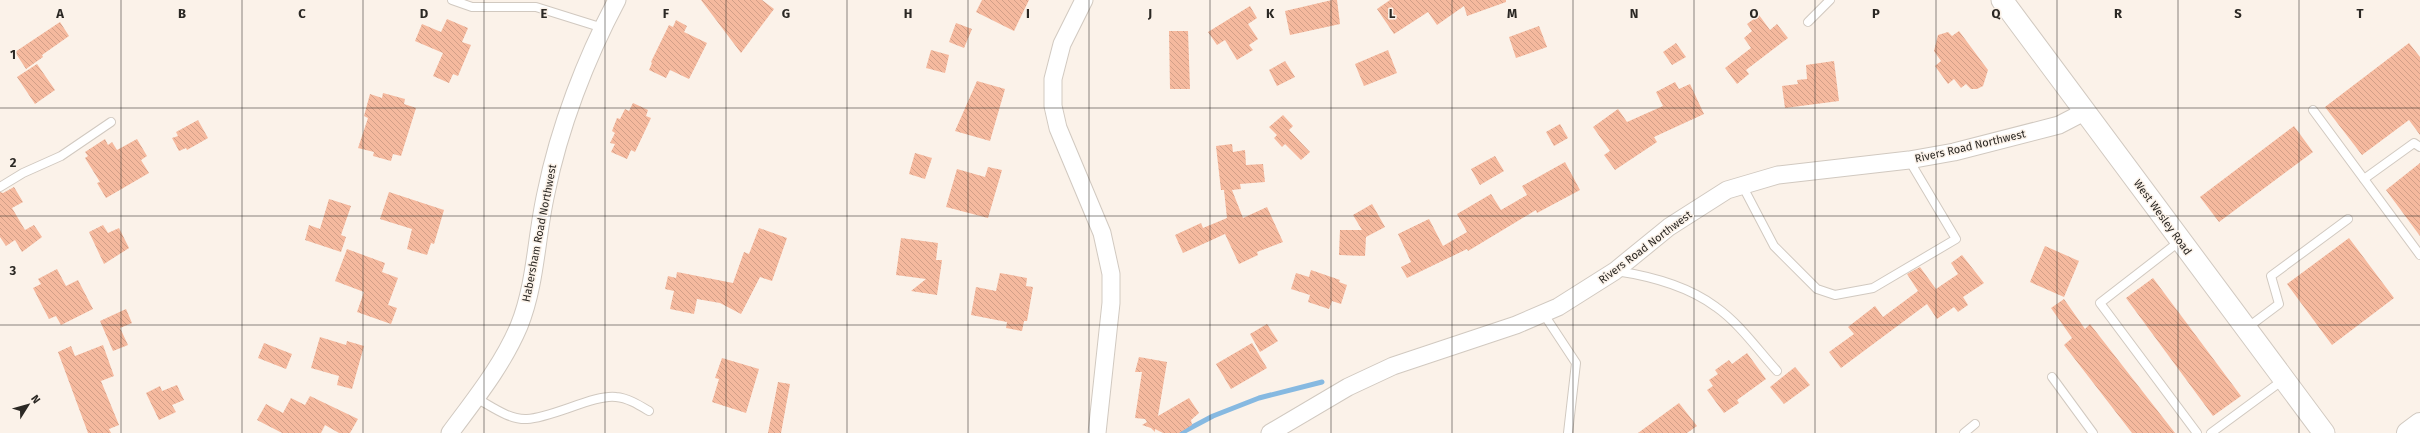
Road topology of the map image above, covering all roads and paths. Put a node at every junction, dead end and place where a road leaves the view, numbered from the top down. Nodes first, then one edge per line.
1 (452, 0) edge
2 (617, 0) edge
3 (1084, 0) edge
4 (1830, 0) edge
5 (2002, 0) edge
6 (1808, 22) dead end
7 (603, 28) junction
8 (2313, 110) dead end
9 (2086, 111) junction
10 (111, 122) dead end
11 (2420, 147) edge
12 (1909, 160) junction
13 (2364, 178) junction
14 (1742, 184) junction
15 (0, 188) edge
16 (2348, 219) dead end
17 (2181, 241) junction
18 (2420, 255) edge
19 (1615, 271) junction
20 (1543, 313) junction
21 (2246, 328) junction
22 (1777, 371) dead end
23 (2052, 377) dead end
24 (2284, 379) junction
25 (476, 398) junction
26 (649, 412) dead end
27 (1976, 424) dead end
28 (2420, 424) edge
29 (450, 433) edge
30 (1097, 433) edge
31 (1270, 433) edge
32 (1568, 433) edge
33 (1964, 433) edge
34 (2093, 433) edge
35 (2197, 433) edge
36 (2211, 433) edge
37 (2324, 433) edge
38 (2408, 433) edge

1 - 7 lane
2 - 7 street, Habersham Road Northwest
3 - 30 street
4 - 6 lane
5 - 9 street, West Wesley Road
7 - 25 street, Habersham Road Northwest
8 - 13 lane
9 - 12 street, Rivers Road Northwest
9 - 17 street, West Wesley Road
10 - 15 lane
11 - 13 lane
12 - 14 street, Rivers Road Northwest
12 - 14 lane
13 - 18 lane
14 - 19 street, Rivers Road Northwest
16 - 21 lane
17 - 21 street, West Wesley Road
17 - 35 lane
19 - 20 street, Rivers Road Northwest
19 - 22 lane
20 - 31 street, Rivers Road Northwest
20 - 32 lane
21 - 24 street, West Wesley Road
23 - 34 lane
24 - 36 lane
24 - 37 street, West Wesley Road
25 - 26 lane
25 - 29 street, Habersham Road Northwest
27 - 33 lane
28 - 38 highway

